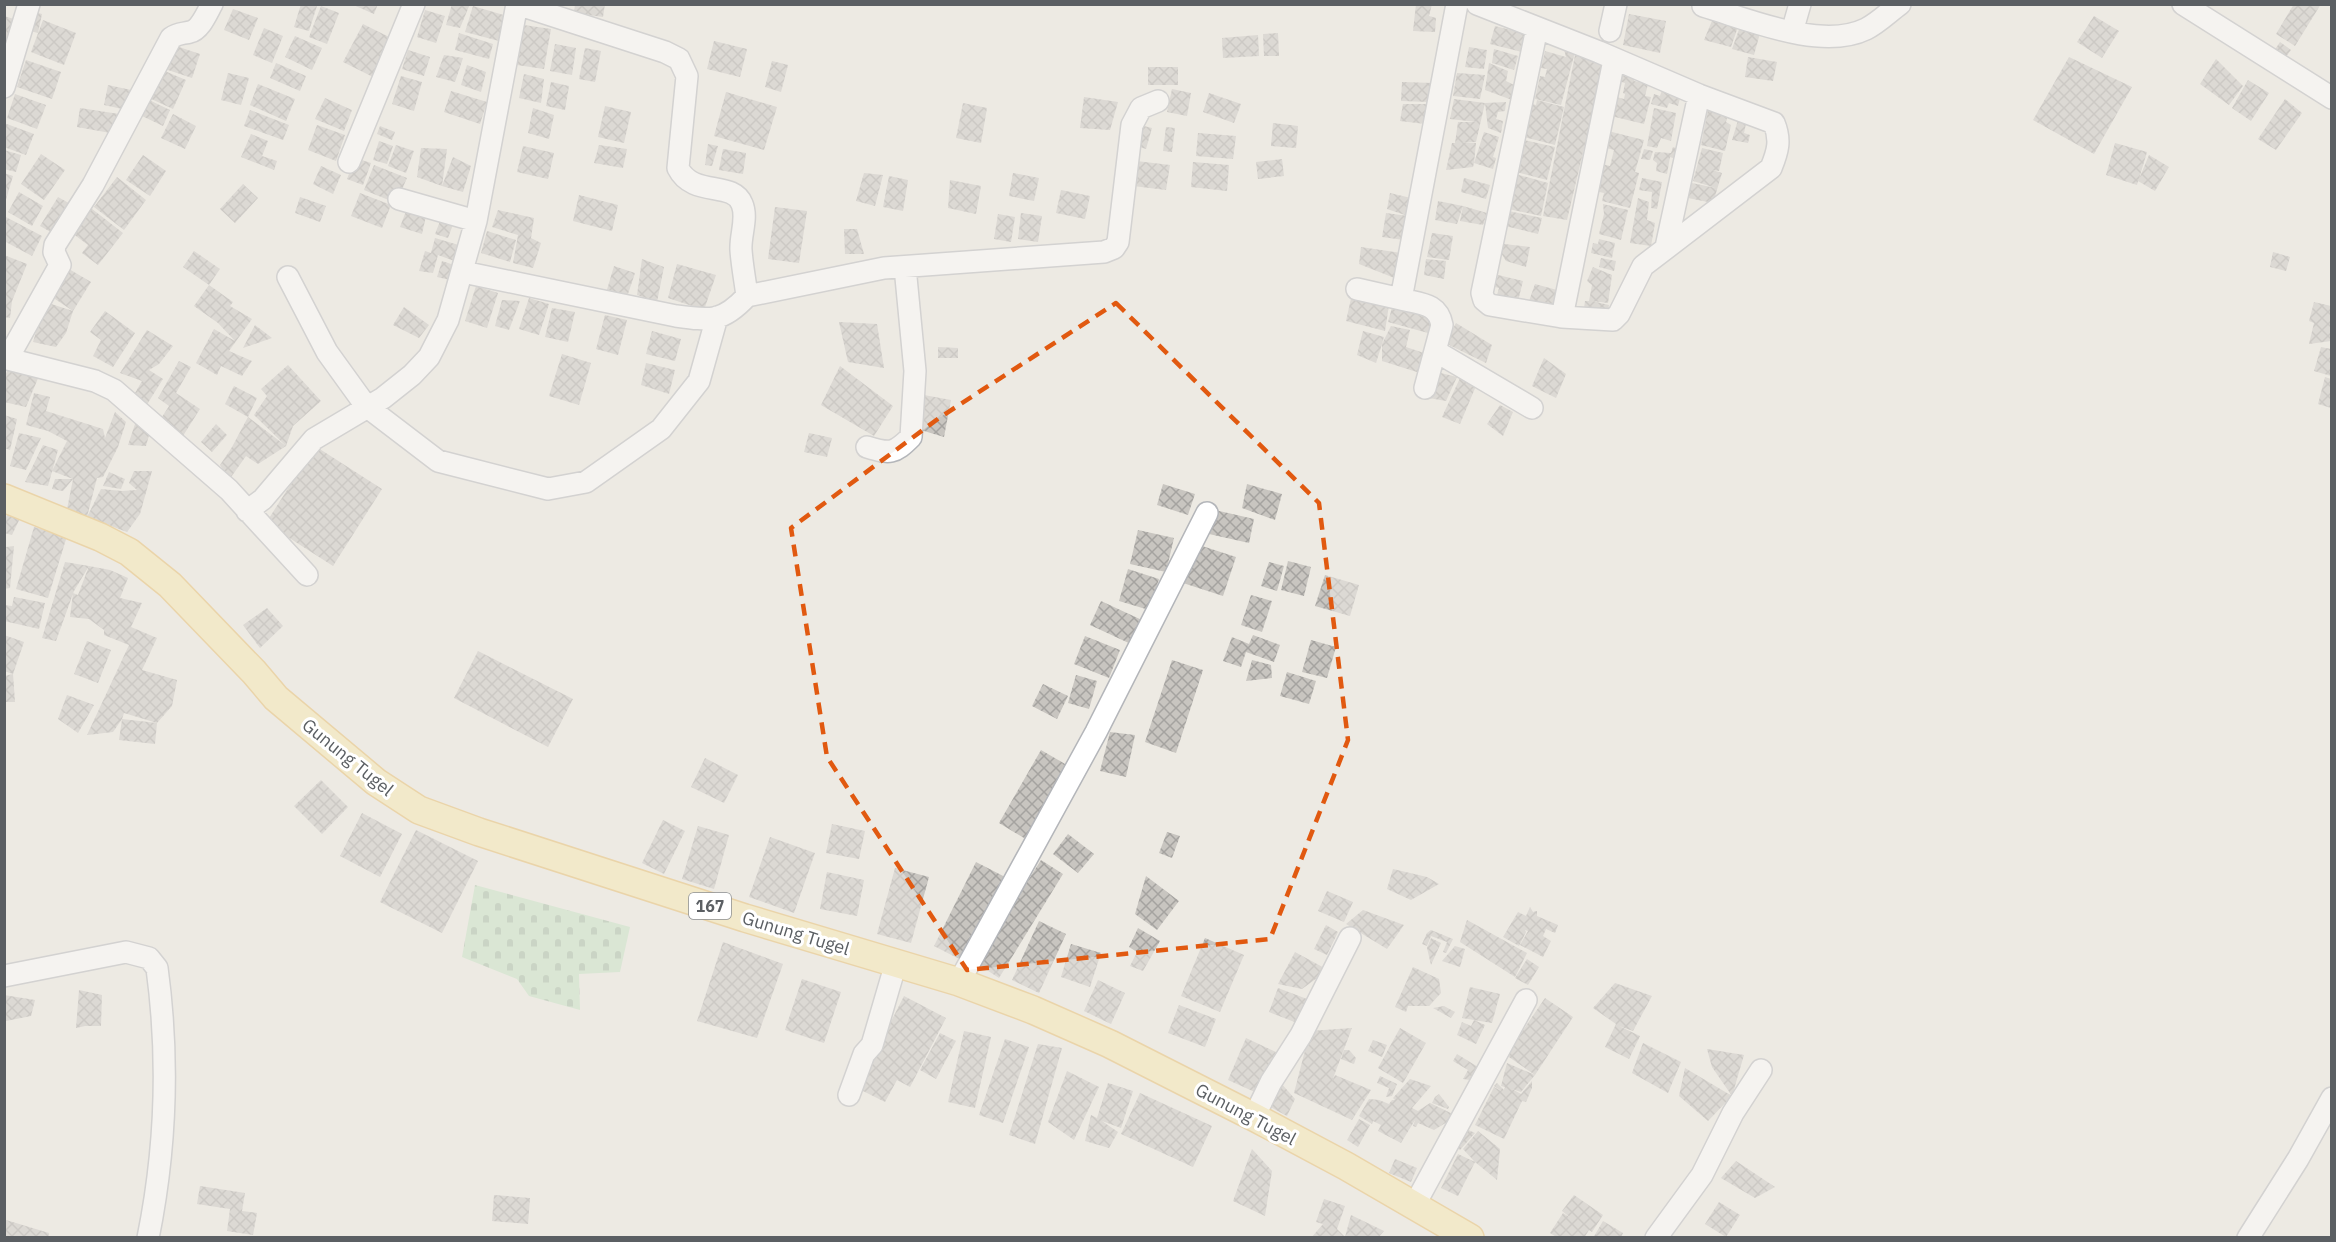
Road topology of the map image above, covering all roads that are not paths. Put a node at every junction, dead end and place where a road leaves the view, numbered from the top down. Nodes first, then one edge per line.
1 (29, 4) edge
2 (212, 4) edge
3 (414, 4) edge
4 (517, 4) edge
5 (1457, 4) edge
6 (1477, 4) edge
7 (1616, 4) edge
8 (1800, 4) edge
9 (1900, 4) edge
10 (2183, 4) edge
11 (1701, 5) edge
12 (1537, 28) junction
13 (1610, 31) dead end
14 (1792, 32) junction
15 (1614, 60) junction
16 (4, 87) edge
17 (1699, 95) junction
18 (2331, 98) edge
19 (1158, 101) dead end
20 (349, 162) dead end
21 (399, 199) dead end
22 (476, 221) junction
23 (1666, 247) junction
24 (905, 267) junction
25 (463, 272) junction
26 (288, 277) dead end
27 (1357, 290) dead end
28 (747, 296) junction
29 (1401, 299) junction
30 (717, 317) junction
31 (1563, 317) junction
32 (1437, 352) junction
33 (6, 358) edge
34 (1425, 388) dead end
35 (366, 406) junction
36 (1532, 408) dead end
37 (867, 447) dead end
38 (4, 498) edge
39 (247, 511) junction
40 (1207, 513) dead end
41 (307, 575) dead end
42 (1350, 938) dead end
43 (896, 963) junction
44 (4, 976) edge
45 (959, 982) junction
46 (1526, 1000) dead end
47 (1761, 1070) dead end
48 (849, 1095) dead end
49 (2331, 1098) edge
50 (1254, 1117) junction
51 (1414, 1206) junction
52 (148, 1238) edge
53 (1470, 1238) edge
54 (1656, 1238) edge
55 (2248, 1238) edge

1 - 16 street
2 - 33 street
3 - 20 street
4 - 22 street
4 - 28 street
5 - 29 street
6 - 12 street
7 - 13 street
8 - 14 street
9 - 14 street
10 - 18 street
11 - 14 street
12 - 15 street
12 - 31 street
15 - 17 street
15 - 31 street
17 - 23 street
17 - 23 street
19 - 24 street
21 - 22 street
22 - 25 street
23 - 31 street
24 - 28 street
24 - 37 street
25 - 30 street
25 - 35 street
26 - 35 street
27 - 29 street
28 - 30 street
29 - 32 street
30 - 35 street
32 - 34 street
32 - 36 street
33 - 39 street
35 - 39 street
38 - 43 main road, Gunung Tugel / 167
39 - 41 street
40 - 45 street
42 - 50 street
43 - 45 main road, Gunung Tugel / 167
43 - 48 street
44 - 52 street
45 - 50 main road, Gunung Tugel / 167
46 - 51 street
47 - 54 street
49 - 55 street
50 - 51 main road, Gunung Tugel / 167
51 - 53 main road, Gunung Tugel / 167

